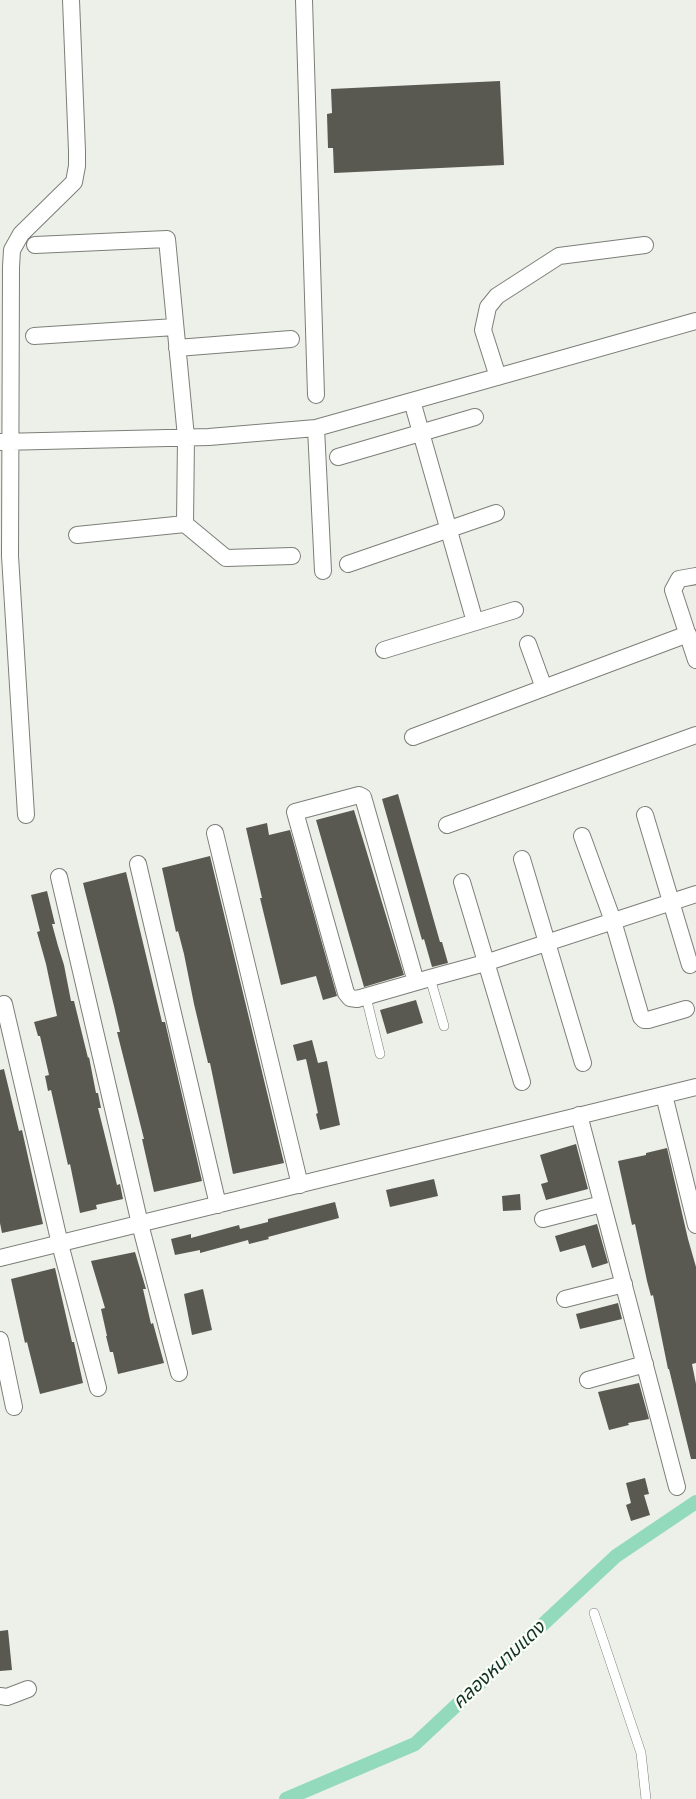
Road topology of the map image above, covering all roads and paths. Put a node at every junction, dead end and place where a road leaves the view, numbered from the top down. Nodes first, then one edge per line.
1 (71, 0) edge
2 (304, 0) edge
3 (35, 245) dead end
4 (645, 245) dead end
5 (696, 321) edge
6 (175, 327) junction
7 (34, 336) dead end
8 (291, 339) dead end
9 (177, 348) junction
10 (498, 377) junction
11 (316, 395) dead end
12 (412, 401) junction
13 (475, 417) dead end
14 (316, 428) junction
15 (421, 432) junction
16 (186, 437) junction
17 (5, 442) edge
18 (338, 457) dead end
19 (496, 512) dead end
20 (185, 524) junction
21 (448, 529) junction
22 (77, 535) dead end
23 (292, 556) dead end
24 (348, 564) dead end
25 (323, 571) dead end
26 (696, 576) edge
27 (515, 610) dead end
28 (476, 622) junction
29 (688, 634) junction
30 (528, 644) dead end
31 (384, 650) dead end
32 (696, 660) edge
33 (544, 688) junction
34 (696, 735) edge
35 (413, 737) dead end
36 (26, 815) dead end
37 (645, 815) dead end
38 (447, 825) dead end
39 (215, 833) dead end
40 (582, 836) dead end
41 (522, 859) dead end
42 (138, 864) dead end
43 (59, 877) dead end
44 (462, 882) dead end
45 (696, 894) edge
46 (672, 902) junction
47 (613, 921) junction
48 (547, 943) junction
49 (485, 962) junction
50 (690, 965) dead end
51 (423, 980) junction
52 (366, 997) junction
53 (4, 1004) dead end
54 (686, 1009) dead end
55 (444, 1026) dead end
56 (380, 1054) dead end
57 (583, 1063) dead end
58 (522, 1082) dead end
59 (696, 1087) edge
60 (664, 1094) junction
61 (579, 1115) junction
62 (300, 1184) junction
63 (602, 1204) junction
64 (218, 1205) junction
65 (543, 1219) dead end
66 (140, 1224) junction
67 (696, 1225) edge
68 (60, 1244) junction
69 (0, 1258) edge
70 (624, 1284) junction
71 (565, 1299) dead end
72 (0, 1340) edge
73 (645, 1364) junction
74 (179, 1373) dead end
75 (588, 1380) dead end
76 (98, 1388) dead end
77 (14, 1407) dead end
78 (677, 1487) dead end
79 (594, 1614) dead end
80 (28, 1689) dead end
81 (0, 1696) edge
82 (646, 1799) edge

1 - 17 street
2 - 11 street
3 - 6 street
4 - 10 street
5 - 10 street
6 - 7 street
6 - 9 street
8 - 9 street
9 - 16 street
10 - 12 street
12 - 14 street
12 - 15 street
13 - 15 street
14 - 16 street
14 - 25 street
15 - 18 street
15 - 21 street
16 - 17 street
16 - 20 street
17 - 36 street
19 - 21 street
20 - 22 street
20 - 23 street
21 - 24 street
21 - 28 street
26 - 29 street
27 - 28 street
28 - 31 street
29 - 32 street
29 - 33 street
30 - 33 street
33 - 35 street
34 - 38 street
37 - 46 street
39 - 62 street
40 - 47 street
41 - 48 street
42 - 64 street
43 - 66 street
44 - 49 street
45 - 46 street
46 - 47 street
46 - 50 street
47 - 48 street
47 - 54 street
48 - 49 street
48 - 57 street
49 - 51 street
49 - 58 street
51 - 52 street
51 - 52 street
51 - 55 lane
52 - 56 lane
53 - 68 street
59 - 60 street
60 - 61 street
60 - 67 street
61 - 62 street
61 - 63 street
62 - 64 street
63 - 65 street
63 - 70 street
64 - 66 street
66 - 68 street
66 - 74 street
68 - 69 street
68 - 76 street
70 - 71 street
70 - 73 street
72 - 77 street
73 - 75 street
73 - 78 street
79 - 82 lane
80 - 81 street

